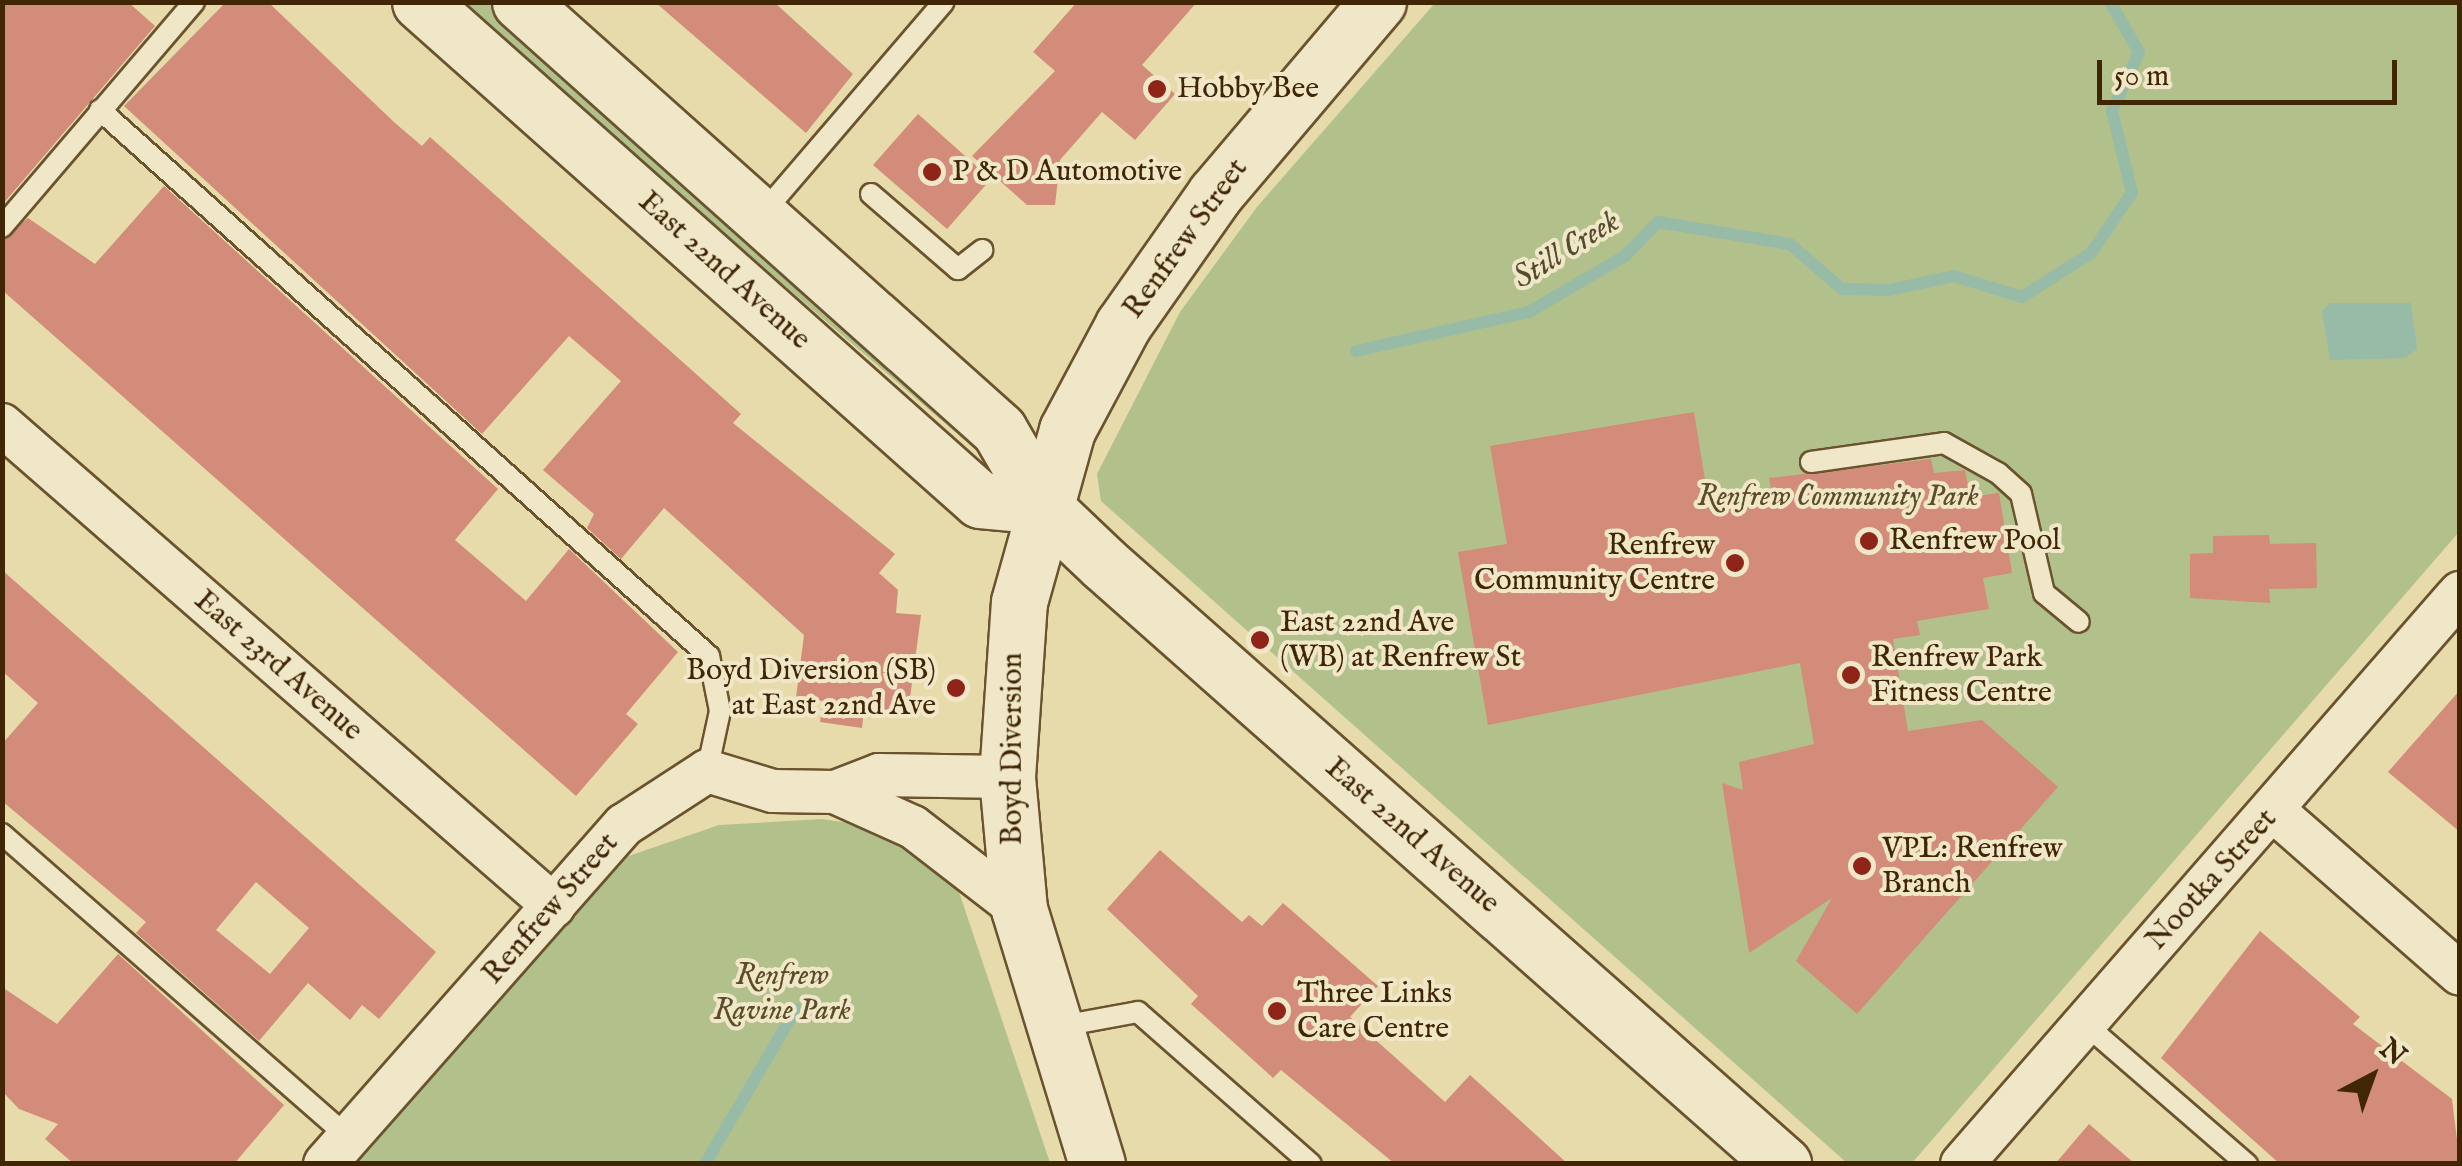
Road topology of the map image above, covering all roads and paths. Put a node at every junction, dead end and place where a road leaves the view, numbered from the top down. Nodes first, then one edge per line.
1 (194, 2) edge
2 (420, 2) edge
3 (520, 2) edge
4 (940, 4) edge
5 (1368, 6) edge
6 (100, 110) junction
7 (871, 194) dead end
8 (761, 216) junction
9 (2, 227) edge
10 (982, 250) dead end
11 (2, 426) edge
12 (1811, 462) dead end
13 (1043, 506) junction
14 (2458, 597) edge
15 (2080, 622) dead end
16 (706, 771) junction
17 (1007, 777) junction
18 (835, 792) junction
19 (2274, 811) junction
20 (2, 834) edge
21 (554, 906) junction
22 (1020, 908) junction
23 (2460, 974) edge
24 (2084, 1023) junction
25 (1049, 1029) junction
26 (336, 1150) edge
27 (1098, 1164) edge
28 (1310, 1164) edge
29 (1783, 1164) edge
30 (1962, 1164) edge
31 (2247, 1164) edge

1 - 6 lane
2 - 13 street, East 22nd Avenue
3 - 8 street, East 22nd Avenue
4 - 8 lane
5 - 13 street, Renfrew Street
6 - 9 lane
6 - 16 lane
7 - 10 lane
8 - 13 street, East 22nd Avenue
11 - 21 street, East 23rd Avenue
12 - 15 lane
13 - 17 street, Boyd Diversion
13 - 29 street, East 22nd Avenue
14 - 19 street, Nootka Street
16 - 18 street
16 - 21 street, Renfrew Street
17 - 18 street
17 - 22 street, Boyd Diversion
18 - 22 street
19 - 23 street
19 - 24 street, Nootka Street
20 - 26 lane
21 - 26 street, Renfrew Street
22 - 25 street, Boyd Diversion
24 - 30 street, Nootka Street
24 - 31 lane
25 - 27 street, Boyd Diversion
25 - 28 lane

